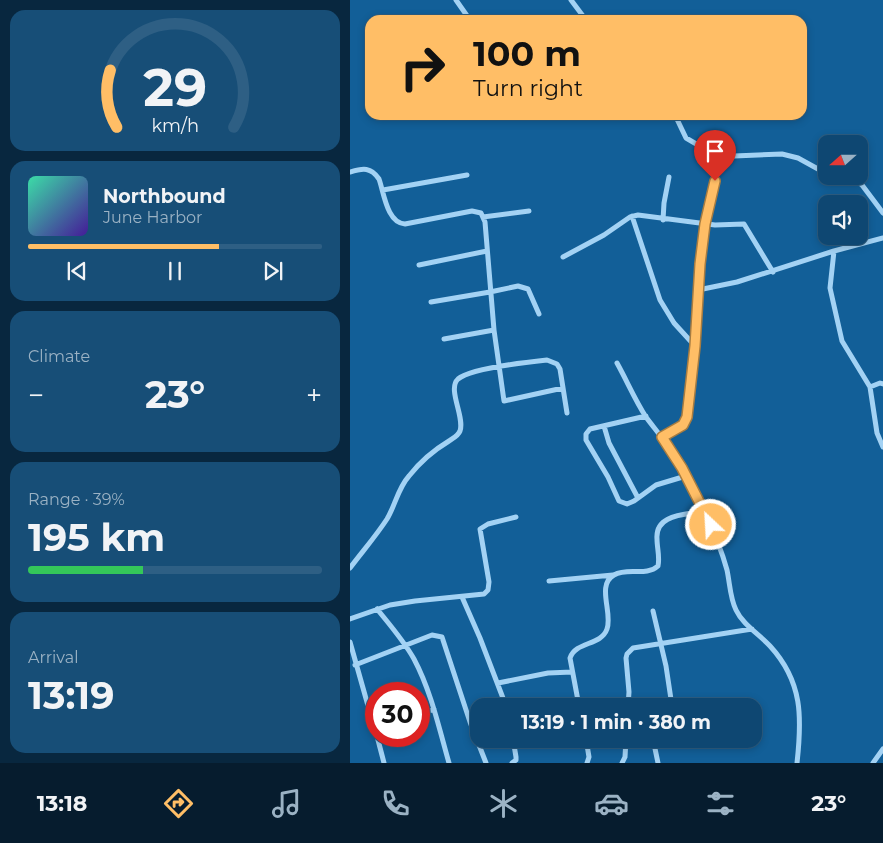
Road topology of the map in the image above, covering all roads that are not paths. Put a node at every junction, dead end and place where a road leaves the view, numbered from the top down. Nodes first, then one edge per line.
1 (456, 0) edge
2 (571, 0) edge
3 (466, 15) edge
4 (582, 15) edge
5 (677, 120) edge
6 (704, 150) junction
7 (818, 169) edge
8 (350, 172) edge
9 (467, 175) dead end
10 (669, 177) dead end
11 (862, 185) edge
12 (383, 190) junction
13 (529, 211) dead end
14 (883, 213) edge
15 (632, 216) junction
16 (483, 217) junction
17 (663, 220) junction
18 (705, 224) junction
19 (883, 238) edge
20 (487, 251) junction
21 (834, 251) junction
22 (563, 257) dead end
23 (419, 264) dead end
24 (773, 272) junction
25 (698, 290) junction
26 (490, 292) junction
27 (431, 302) dead end
28 (538, 314) dead end
29 (494, 330) junction
30 (444, 339) dead end
31 (695, 346) junction
32 (618, 363) dead end
33 (499, 366) junction
34 (883, 384) edge
35 (870, 387) junction
36 (564, 388) junction
37 (567, 413) dead end
38 (646, 416) junction
39 (604, 426) junction
40 (662, 437) junction
41 (883, 446) edge
42 (686, 476) junction
43 (638, 498) junction
44 (704, 511) junction
45 (516, 517) dead end
46 (350, 568) edge
47 (613, 575) junction
48 (549, 581) dead end
49 (462, 597) junction
50 (378, 608) junction
51 (653, 611) dead end
52 (350, 619) edge
53 (752, 629) junction
54 (350, 642) edge
55 (660, 643) junction
56 (406, 647) junction
57 (356, 665) junction
58 (572, 672) junction
59 (498, 683) junction
60 (365, 696) edge
61 (503, 698) edge
62 (577, 698) edge
63 (629, 698) edge
64 (671, 698) edge
65 (434, 708) junction
66 (430, 710) edge
67 (380, 747) edge
68 (514, 748) edge
69 (587, 748) edge
70 (626, 748) edge
71 (655, 748) edge
72 (883, 749) edge
73 (384, 763) edge
74 (449, 763) edge
75 (486, 763) edge
76 (512, 763) edge
77 (587, 763) edge
78 (622, 763) edge
79 (658, 763) edge
80 (797, 763) edge
81 (874, 763) edge

1 - 3 street
2 - 4 street
5 - 6 street
6 - 7 street
6 - 18 street
8 - 12 street
9 - 12 street
10 - 17 street
11 - 14 street
12 - 16 street
13 - 16 street
15 - 17 street
15 - 22 street
15 - 31 street
16 - 20 street
17 - 18 street
18 - 24 street
18 - 25 street
19 - 21 street
20 - 23 street
20 - 26 street
21 - 24 street
21 - 35 street
24 - 25 street
25 - 31 street
26 - 27 street
26 - 28 street
26 - 29 street
29 - 30 street
29 - 33 street
31 - 40 street
32 - 38 street
33 - 36 street
33 - 36 street
33 - 46 street
34 - 35 street
35 - 41 street
36 - 37 street
38 - 39 street
38 - 40 street
39 - 43 street
39 - 43 street
40 - 42 street
42 - 43 street
42 - 44 street
44 - 47 street
44 - 53 street
45 - 49 street
47 - 48 street
47 - 58 street
49 - 50 street
49 - 59 street
50 - 52 street
50 - 56 street
51 - 55 street
53 - 55 street
53 - 80 street
54 - 57 street
55 - 63 street
55 - 64 street
56 - 57 street
56 - 65 street
56 - 75 street
57 - 60 street
58 - 59 street
58 - 62 street
59 - 61 street
65 - 66 street
65 - 74 street
67 - 73 street
68 - 76 street
69 - 77 street
70 - 78 street
71 - 79 street
72 - 81 street

